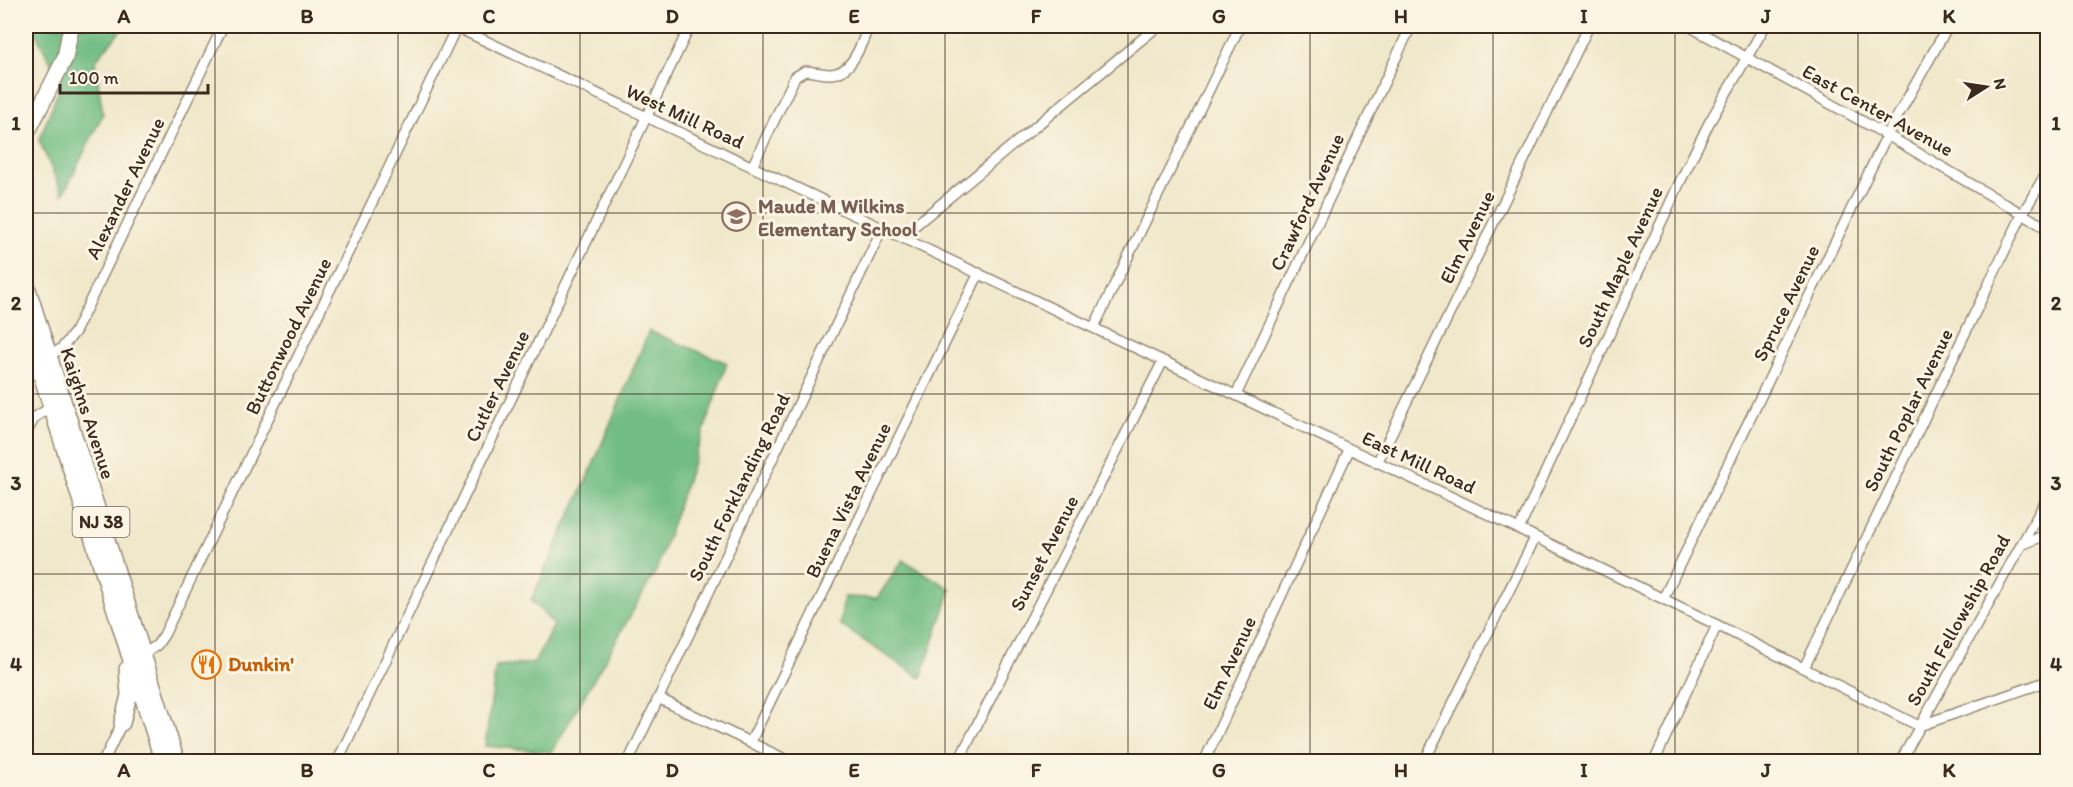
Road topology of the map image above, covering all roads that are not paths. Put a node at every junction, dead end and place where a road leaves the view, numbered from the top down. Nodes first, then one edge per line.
1 (60, 26) edge
2 (224, 26) edge
3 (456, 26) edge
4 (690, 26) edge
5 (869, 26) edge
6 (1158, 26) edge
7 (1240, 26) edge
8 (1412, 26) edge
9 (1589, 26) edge
10 (1689, 26) edge
11 (1765, 26) edge
12 (1948, 26) edge
13 (69, 32) edge
14 (1747, 58) junction
15 (646, 117) junction
16 (26, 135) edge
17 (1887, 135) junction
18 (752, 167) junction
19 (2048, 170) edge
20 (2022, 215) junction
21 (882, 229) junction
22 (2048, 229) edge
23 (902, 236) junction
24 (979, 273) junction
25 (26, 283) edge
26 (26, 327) edge
27 (1094, 327) junction
28 (48, 356) junction
29 (1163, 361) junction
30 (1236, 395) junction
31 (51, 407) junction
32 (26, 433) edge
33 (1349, 450) junction
34 (1377, 463) junction
35 (2048, 497) edge
36 (1519, 529) junction
37 (2048, 534) edge
38 (1535, 538) junction
39 (2020, 544) junction
40 (1663, 599) junction
41 (120, 624) junction
42 (1717, 625) junction
43 (143, 655) junction
44 (1804, 668) junction
45 (2048, 681) edge
46 (658, 698) junction
47 (122, 723) joint
48 (1918, 726) junction
49 (750, 742) junction
50 (103, 762) edge
51 (163, 762) edge
52 (177, 762) edge
53 (337, 762) edge
54 (628, 762) edge
55 (791, 762) edge
56 (958, 762) edge
57 (1203, 762) edge
58 (1424, 762) edge
59 (1654, 762) edge
60 (1900, 762) edge

1 - 13 highway
2 - 28 street, Alexander Avenue
3 - 15 street, West Mill Road
3 - 43 street, Buttonwood Avenue
4 - 15 street, Cutler Avenue
5 - 18 street
6 - 23 street
7 - 27 street
8 - 30 street, Crawford Avenue
9 - 34 street, Elm Avenue
10 - 14 street, East Center Avenue
11 - 14 street, South Maple Avenue
12 - 17 street, Spruce Avenue
13 - 16 highway
14 - 17 street, East Center Avenue
14 - 36 street, South Maple Avenue
15 - 18 street, West Mill Road
15 - 53 street, Cutler Avenue
17 - 20 street, East Center Avenue
17 - 40 street, Spruce Avenue
18 - 21 street, West Mill Road
19 - 20 street, South Poplar Avenue
20 - 22 street, East Center Avenue
20 - 44 street, South Poplar Avenue
21 - 23 street, West Mill Road
21 - 46 street, South Forklanding Road
23 - 24 street, East Mill Road
24 - 27 street, East Mill Road
24 - 49 street, Buena Vista Avenue
25 - 28 highway, Kaighns Avenue / NJ 38
26 - 31 highway, Kaighns Avenue / NJ 38
27 - 29 street, East Mill Road
28 - 43 highway, Kaighns Avenue / NJ 38
29 - 30 street, East Mill Road
29 - 56 street, Sunset Avenue
30 - 33 street, East Mill Road
31 - 32 street
31 - 41 highway, Kaighns Avenue / NJ 38
33 - 34 street, East Mill Road
33 - 57 street, Elm Avenue
34 - 36 street, East Mill Road
35 - 39 street, South Fellowship Road
36 - 38 street, East Mill Road
37 - 39 street
38 - 40 street, East Mill Road
38 - 58 street
39 - 48 street, South Fellowship Road
40 - 42 street, East Mill Road
41 - 47 highway
41 - 51 highway, Kaighns Avenue / NJ 38
42 - 44 street, East Mill Road
42 - 59 street
43 - 52 highway, Kaighns Avenue / NJ 38
44 - 48 street, East Mill Road
45 - 48 street
46 - 49 street
46 - 54 street, South Forklanding Road
47 - 50 street
48 - 60 street, South Fellowship Road
49 - 55 street

